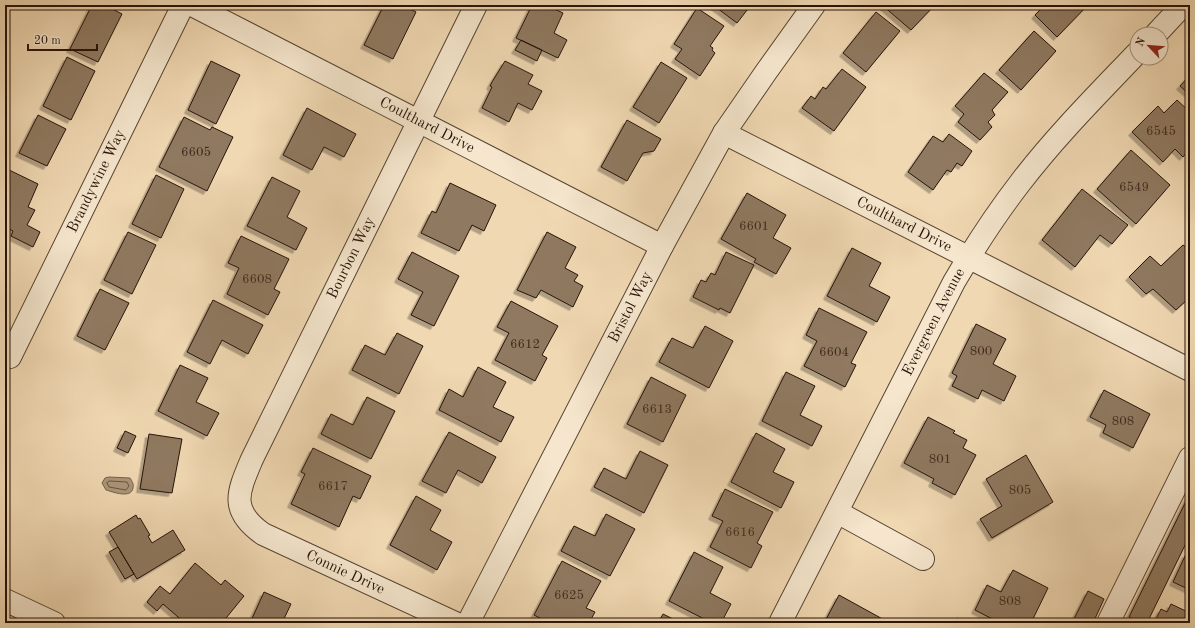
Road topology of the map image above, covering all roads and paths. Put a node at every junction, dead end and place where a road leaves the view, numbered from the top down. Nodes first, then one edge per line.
1 (183, 5) edge
2 (192, 5) edge
3 (476, 5) edge
4 (814, 5) edge
5 (1184, 5) edge
6 (1164, 26) edge
7 (1129, 62) edge
8 (419, 121) junction
9 (724, 133) junction
10 (662, 246) junction
11 (969, 258) junction
12 (10, 357) dead end
13 (1190, 370) edge
14 (1190, 458) edge
15 (837, 512) junction
16 (242, 514) joint
17 (923, 559) dead end
18 (5, 600) edge
19 (54, 623) edge
20 (455, 623) edge
21 (468, 623) edge
22 (780, 623) edge
23 (1108, 623) edge

1 - 12 street, Brandywine Way
2 - 8 street, Coulthard Drive
3 - 8 street, Bourbon Way
4 - 9 street, Bristol Way
5 - 6 street
7 - 11 street, Evergreen Avenue
8 - 10 street, Coulthard Drive
8 - 16 street, Bourbon Way
9 - 10 street, Bristol Way
9 - 11 street, Coulthard Drive
10 - 21 street, Bristol Way
11 - 13 street, Coulthard Drive
11 - 15 street, Evergreen Avenue
14 - 23 street
15 - 17 street
15 - 22 street, Evergreen Avenue
16 - 20 street, Connie Drive
18 - 19 street

